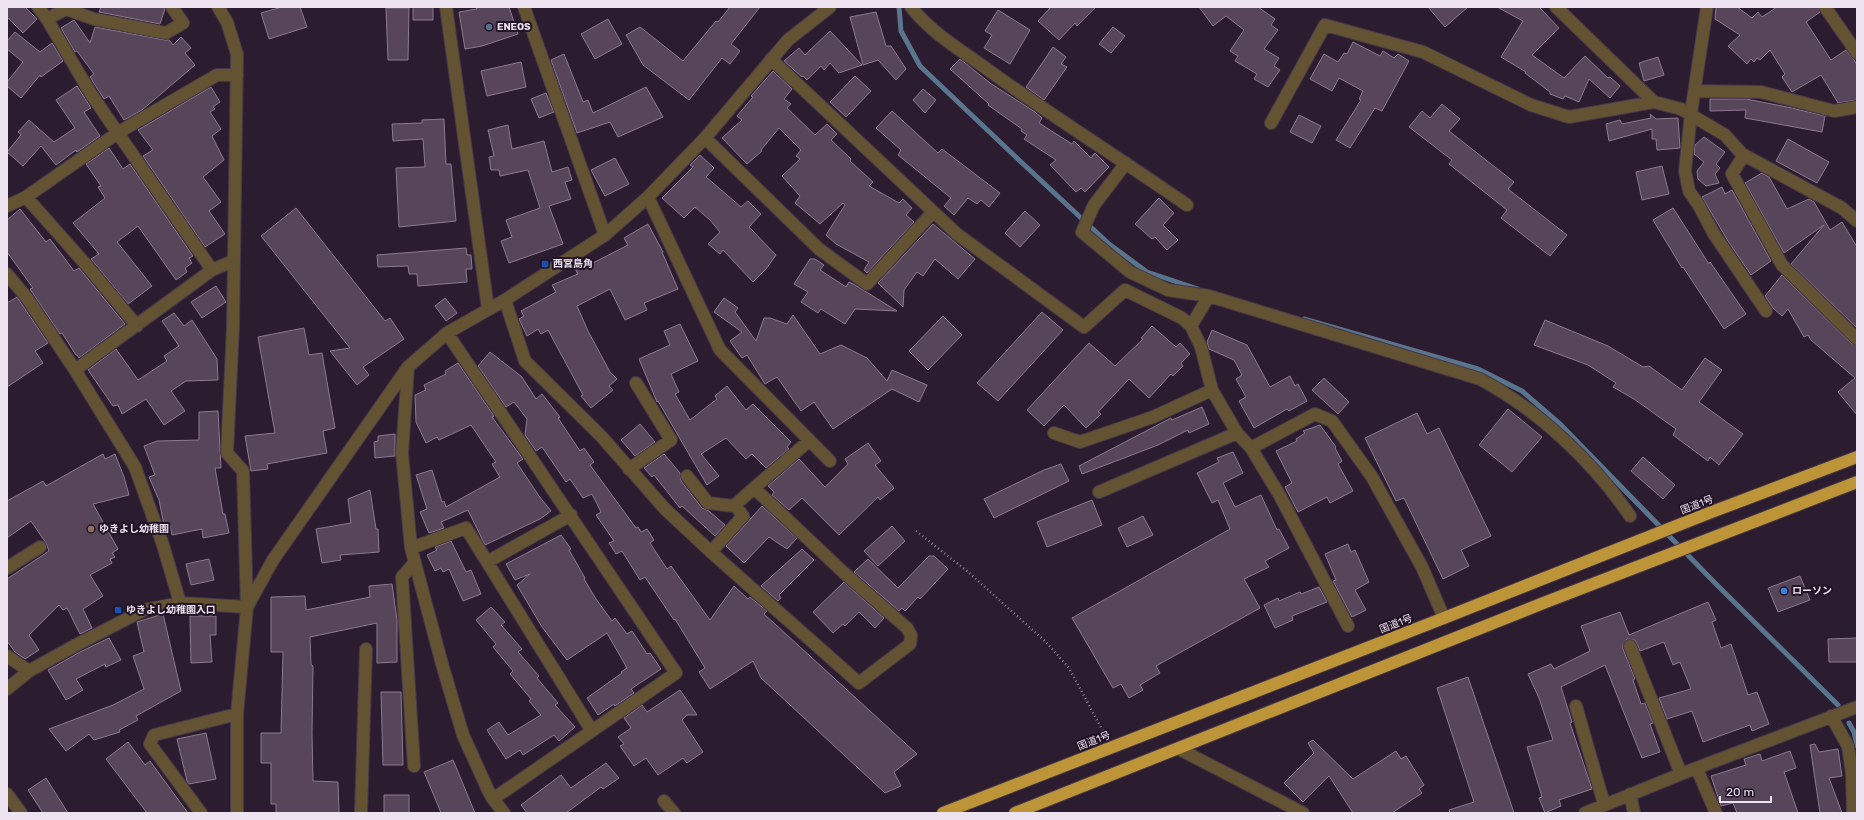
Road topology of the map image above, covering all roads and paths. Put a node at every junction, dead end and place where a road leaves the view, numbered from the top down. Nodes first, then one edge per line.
1 (38, 7) edge
2 (172, 7) edge
3 (218, 7) edge
4 (446, 7) edge
5 (524, 7) edge
6 (830, 7) edge
7 (911, 7) edge
8 (1556, 7) edge
9 (1707, 7) edge
10 (1825, 7) edge
11 (47, 19) junction
12 (1857, 53) edge
13 (771, 59) junction
14 (237, 75) junction
15 (1695, 90) junction
16 (1654, 102) junction
17 (1857, 108) edge
18 (1691, 113) junction
19 (1271, 123) dead end
20 (119, 132) junction
21 (705, 138) junction
22 (1744, 155) junction
23 (1126, 163) junction
24 (26, 197) junction
25 (648, 197) junction
26 (1187, 205) dead end
27 (7, 206) edge
28 (933, 212) junction
29 (1857, 221) edge
30 (605, 235) junction
31 (233, 261) junction
32 (212, 270) junction
33 (7, 274) edge
34 (1209, 296) junction
35 (505, 300) junction
36 (488, 309) junction
37 (1766, 311) dead end
38 (137, 326) junction
39 (1191, 326) junction
40 (446, 333) junction
41 (1857, 339) edge
42 (408, 367) junction
43 (75, 370) junction
44 (636, 383) dead end
45 (1212, 390) junction
46 (1054, 433) dead end
47 (1237, 433) junction
48 (809, 441) junction
49 (1251, 448) junction
50 (1857, 457) edge
51 (830, 461) dead end
52 (629, 469) junction
53 (687, 476) dead end
54 (1857, 482) edge
55 (754, 488) junction
56 (1098, 492) dead end
57 (735, 505) junction
58 (571, 515) junction
59 (1630, 516) dead end
60 (916, 531) dead end
61 (40, 547) dead end
62 (411, 548) junction
63 (711, 552) junction
64 (415, 562) junction
65 (487, 562) junction
66 (7, 568) edge
67 (180, 603) junction
68 (247, 607) junction
69 (1444, 618) junction
70 (1348, 626) dead end
71 (1630, 646) dead end
72 (366, 649) dead end
73 (7, 656) edge
74 (29, 671) junction
75 (7, 688) edge
76 (1576, 706) dead end
77 (1857, 707) edge
78 (237, 714) junction
79 (1831, 716) junction
80 (592, 731) junction
81 (1111, 747) junction
82 (1179, 749) junction
83 (414, 766) dead end
84 (1697, 769) junction
85 (1681, 774) junction
86 (7, 794) edge
87 (1630, 794) junction
88 (493, 799) junction
89 (664, 801) dead end
90 (1604, 804) junction
91 (21, 813) edge
92 (201, 813) edge
93 (237, 813) edge
94 (361, 813) edge
95 (504, 813) edge
96 (674, 813) edge
97 (943, 813) edge
98 (1015, 813) edge
99 (1303, 813) edge
100 (1585, 813) edge
101 (1634, 813) edge
102 (1716, 813) edge
103 (1853, 813) edge

1 - 11 street
2 - 11 street
3 - 14 street
4 - 36 street
5 - 30 street
6 - 13 street
7 - 23 street
8 - 16 street
9 - 15 street
10 - 12 street
11 - 20 street
13 - 21 street
13 - 28 street
14 - 20 street
14 - 31 street
15 - 17 street
15 - 18 street
16 - 18 street
16 - 19 street
18 - 22 street
18 - 37 street
20 - 24 street
20 - 32 street
21 - 25 street
21 - 28 street
22 - 29 street
22 - 41 street
23 - 26 street
23 - 34 street
24 - 27 street
24 - 38 street
25 - 30 street
25 - 48 street
28 - 39 street
30 - 35 street
31 - 32 street
31 - 68 street
32 - 38 street
33 - 43 street
34 - 39 street
34 - 59 street
35 - 36 street
35 - 52 street
36 - 40 street
38 - 43 street
39 - 45 street
40 - 42 street
40 - 58 street
42 - 62 street
42 - 68 street
43 - 67 street
44 - 52 street
45 - 46 street
45 - 47 street
47 - 49 street
47 - 56 street
48 - 51 street
48 - 55 street
49 - 69 street
49 - 70 street
50 - 69 highway, 国道1号
52 - 63 street
53 - 57 street
54 - 82 highway
55 - 57 street
55 - 63 street
57 - 63 street
58 - 65 street
58 - 80 street
60 - 81 path
61 - 66 street
62 - 64 street
62 - 65 street
64 - 83 street
64 - 88 street
65 - 80 street
67 - 68 street
67 - 74 street
68 - 78 street
69 - 81 highway, 国道1号
71 - 85 street
72 - 94 street
73 - 74 street
74 - 75 street
76 - 90 street
77 - 79 street
78 - 92 street
78 - 93 street
79 - 84 street
79 - 103 street
80 - 88 street
81 - 97 highway, 国道1号
82 - 98 highway
82 - 99 street
84 - 85 street
84 - 102 street
85 - 87 street
86 - 91 street
87 - 90 street
87 - 101 street
88 - 95 street
89 - 96 street
90 - 100 street

